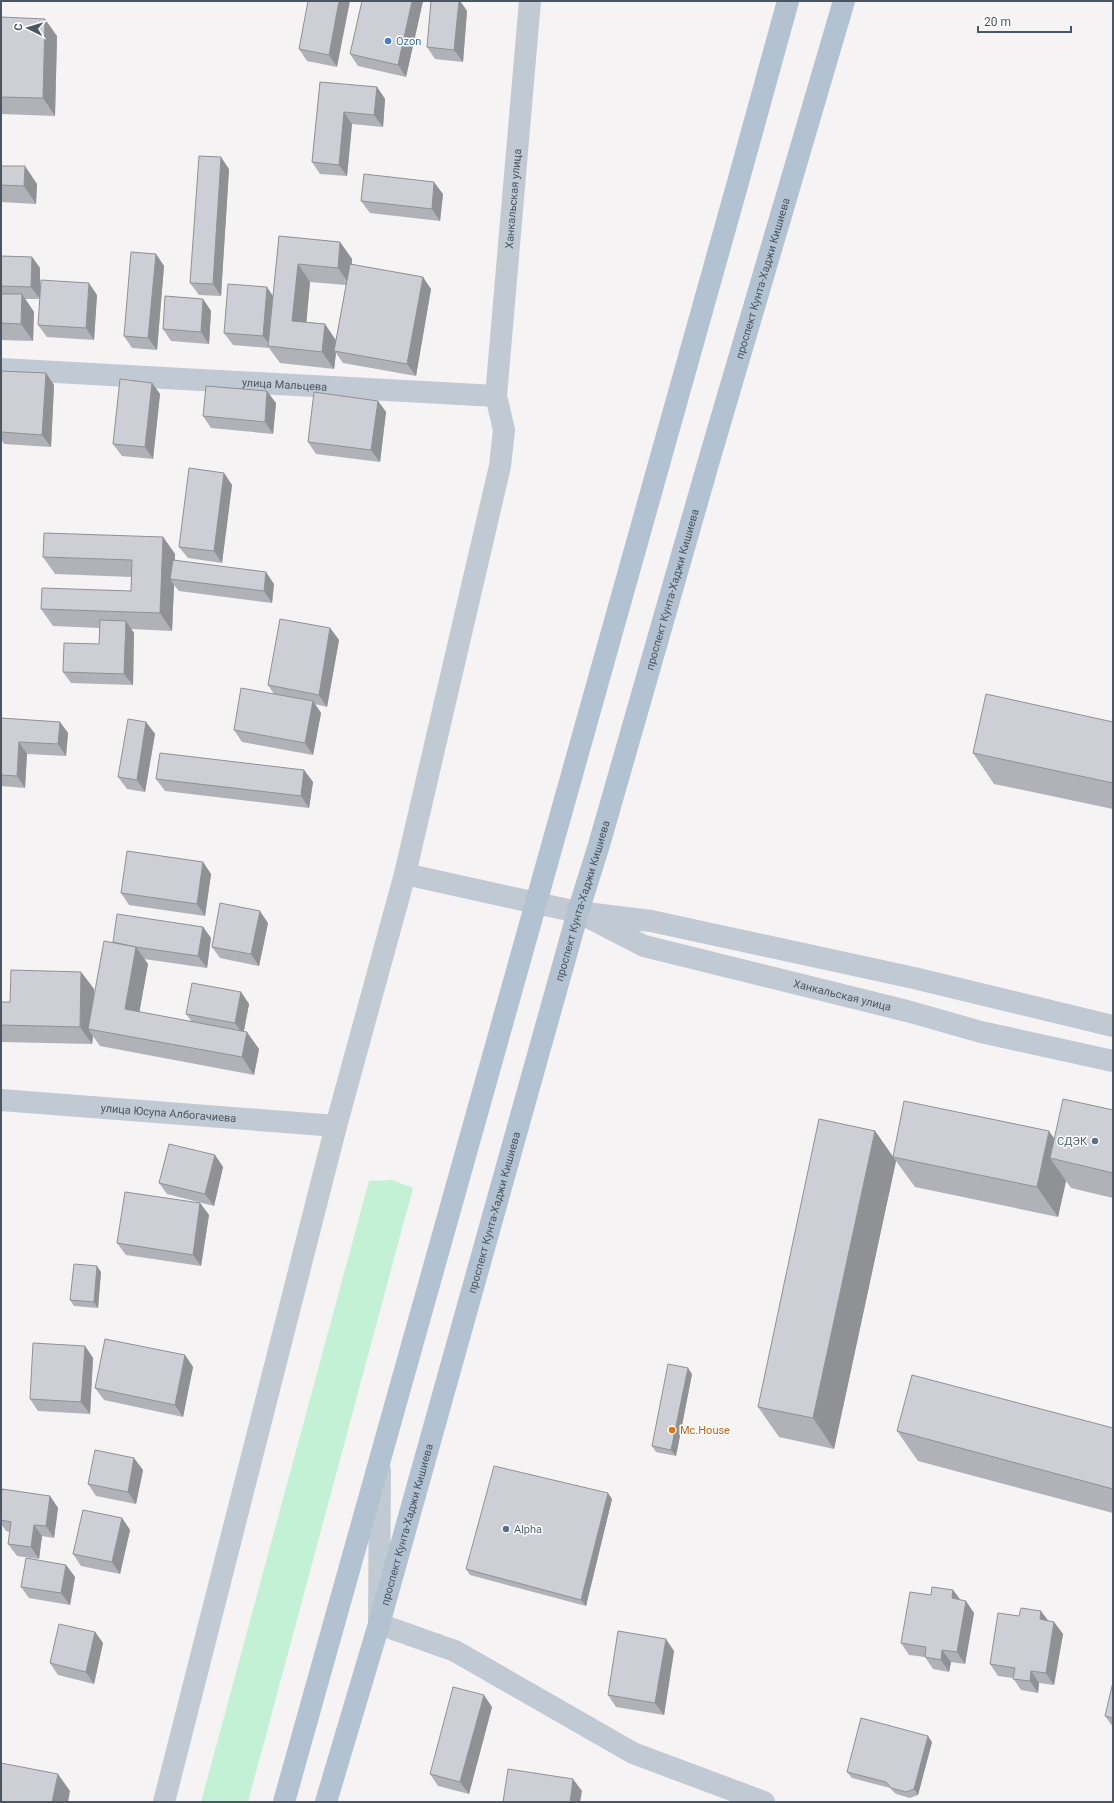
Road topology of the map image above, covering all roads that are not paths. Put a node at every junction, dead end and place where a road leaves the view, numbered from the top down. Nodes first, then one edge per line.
1 (530, 1) edge
2 (788, 1) edge
3 (844, 1) edge
4 (1, 369) edge
5 (496, 396) junction
6 (405, 874) junction
7 (536, 903) junction
8 (578, 912) junction
9 (1113, 1026) edge
10 (1113, 1061) edge
11 (1, 1100) edge
12 (336, 1126) junction
13 (380, 1459) junction
14 (379, 1624) junction
15 (164, 1802) edge
16 (284, 1802) edge
17 (326, 1802) edge
18 (764, 1802) edge

1 - 5 street, Ханкальская улица
2 - 7 main road
3 - 8 main road, проспект Кунта-Хаджи Кишиева
4 - 5 street, улица Мальцева
5 - 6 street
6 - 7 street, Ханкальская улица
6 - 12 street
7 - 8 street, Ханкальская улица
7 - 13 main road
8 - 9 street, Ханкальская улица
8 - 10 street, Ханкальская улица
8 - 14 main road, проспект Кунта-Хаджи Кишиева
11 - 12 street, улица Юсупа Албогачиева
12 - 15 street
13 - 14 street
13 - 16 main road
14 - 17 main road, проспект Кунта-Хаджи Кишиева
14 - 18 street

